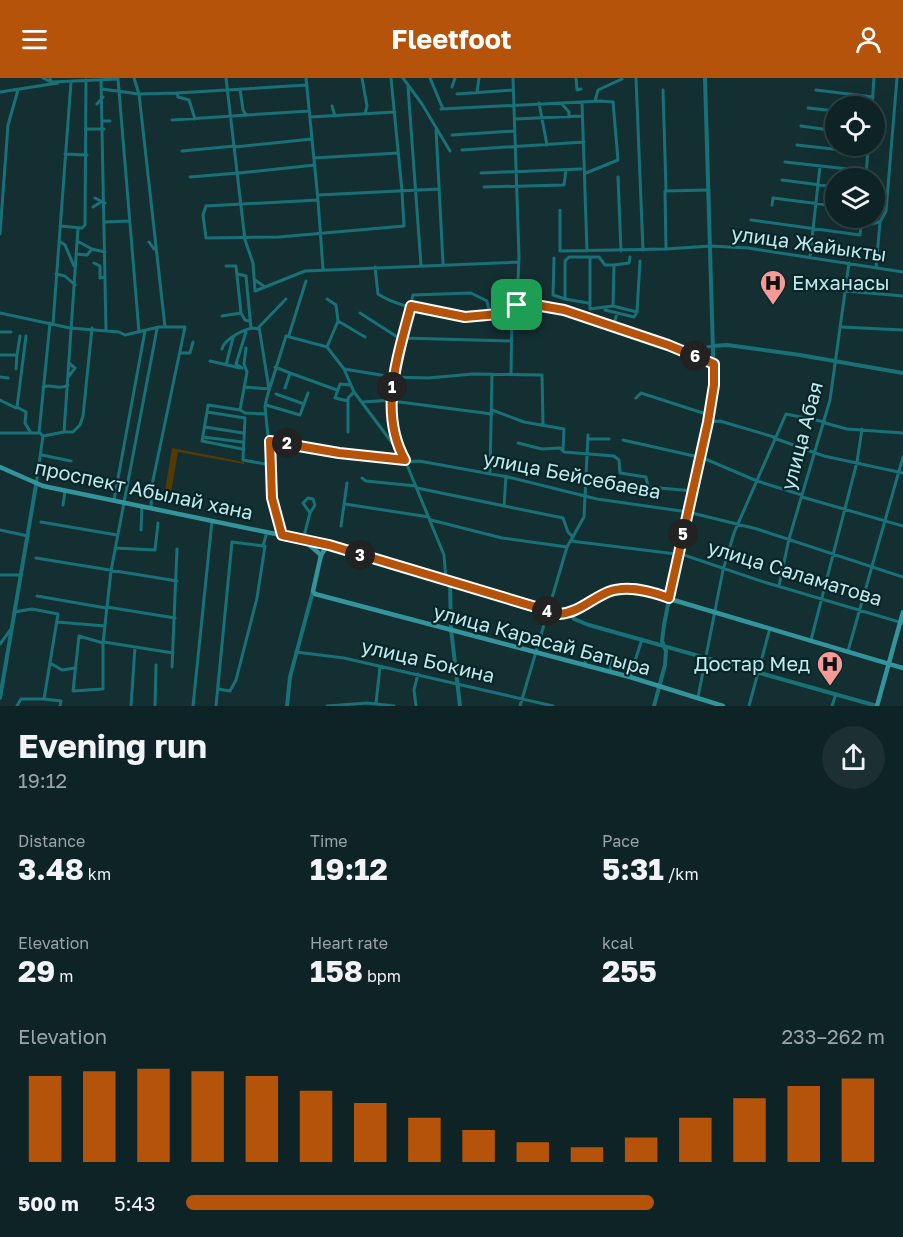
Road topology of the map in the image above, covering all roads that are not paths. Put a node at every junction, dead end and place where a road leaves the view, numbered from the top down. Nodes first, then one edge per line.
1 (43, 78) edge
2 (123, 78) edge
3 (134, 78) edge
4 (226, 78) edge
5 (306, 78) edge
6 (362, 78) edge
7 (392, 78) edge
8 (403, 78) edge
9 (430, 78) edge
10 (455, 78) edge
11 (479, 78) edge
12 (514, 78) edge
13 (576, 78) edge
14 (636, 78) edge
15 (705, 78) edge
16 (873, 78) edge
17 (897, 78) edge
18 (118, 79) edge
19 (50, 80) edge
20 (86, 80) junction
21 (101, 80) junction
22 (622, 80) dead end
23 (59, 82) junction
24 (71, 82) junction
25 (307, 85) junction
26 (408, 87) junction
27 (452, 87) dead end
28 (102, 89) junction
29 (240, 89) junction
30 (581, 89) dead end
31 (18, 90) junction
32 (120, 90) junction
33 (228, 90) junction
34 (513, 90) junction
35 (663, 90) dead end
36 (816, 90) dead end
37 (0, 92) edge
38 (190, 92) junction
39 (477, 92) junction
40 (177, 93) junction
41 (139, 94) junction
42 (457, 94) dead end
43 (865, 96) edge
44 (873, 96) edge
45 (103, 97) junction
46 (189, 100) junction
47 (595, 101) junction
48 (582, 102) junction
49 (539, 103) junction
50 (561, 103) junction
51 (97, 104) dead end
52 (514, 104) junction
53 (332, 106) dead end
54 (808, 108) dead end
55 (825, 110) edge
56 (309, 111) junction
57 (394, 112) junction
58 (365, 114) junction
59 (246, 115) junction
60 (230, 116) junction
61 (335, 116) junction
62 (581, 116) dead end
63 (310, 117) junction
64 (569, 117) junction
65 (543, 118) junction
66 (195, 119) junction
67 (514, 119) junction
68 (172, 120) dead end
69 (104, 121) junction
70 (110, 121) dead end
71 (801, 126) dead end
72 (86, 129) junction
73 (104, 129) junction
74 (436, 129) junction
75 (825, 129) edge
76 (515, 131) junction
77 (452, 135) dead end
78 (312, 139) junction
79 (584, 142) junction
80 (547, 145) junction
81 (797, 145) dead end
82 (516, 146) junction
83 (235, 147) junction
84 (825, 148) edge
85 (462, 150) dead end
86 (450, 151) dead end
87 (182, 152) dead end
88 (398, 153) junction
89 (65, 154) junction
90 (87, 155) junction
91 (314, 158) junction
92 (785, 162) dead end
93 (315, 165) junction
94 (820, 166) junction
95 (838, 168) edge
96 (581, 169) dead end
97 (566, 170) junction
98 (516, 171) junction
99 (238, 173) junction
100 (481, 173) dead end
101 (586, 173) junction
102 (190, 177) dead end
103 (618, 177) dead end
104 (782, 180) dead end
105 (818, 185) junction
106 (517, 186) junction
107 (825, 186) edge
108 (484, 187) dead end
109 (439, 189) junction
110 (415, 190) junction
111 (666, 190) junction
112 (709, 190) junction
113 (402, 192) junction
114 (318, 195) junction
115 (95, 198) dead end
116 (318, 200) junction
117 (103, 203) junction
118 (242, 204) junction
119 (816, 204) junction
120 (772, 205) dead end
121 (825, 205) edge
122 (93, 207) dead end
123 (1, 209) edge
124 (560, 210) dead end
125 (885, 213) edge
126 (751, 220) dead end
127 (130, 221) junction
128 (105, 222) junction
129 (60, 225) junction
130 (78, 228) junction
131 (813, 228) junction
132 (861, 228) edge
133 (879, 228) edge
134 (0, 234) edge
135 (320, 234) junction
136 (245, 238) junction
137 (59, 241) junction
138 (77, 241) junction
139 (711, 246) junction
140 (92, 249) junction
141 (666, 249) junction
142 (643, 250) junction
143 (587, 251) junction
144 (621, 251) junction
145 (75, 252) junction
146 (105, 252) junction
147 (590, 257) junction
148 (630, 257) dead end
149 (810, 257) junction
150 (70, 258) junction
151 (554, 258) dead end
152 (640, 261) dead end
153 (519, 262) junction
154 (94, 263) dead end
155 (443, 263) junction
156 (849, 263) junction
157 (421, 265) junction
158 (614, 265) junction
159 (226, 266) dead end
160 (375, 267) junction
161 (75, 268) junction
162 (876, 268) junction
163 (323, 269) junction
164 (903, 272) edge
165 (56, 274) junction
166 (237, 274) junction
167 (106, 277) junction
168 (254, 279) junction
169 (306, 281) dead end
170 (75, 285) junction
171 (265, 287) junction
172 (846, 291) junction
173 (903, 296) edge
174 (327, 298) dead end
175 (286, 299) dead end
176 (565, 299) junction
177 (588, 303) junction
178 (517, 305) junction
179 (411, 306) junction
180 (613, 306) junction
181 (591, 309) junction
182 (603, 309) junction
183 (512, 310) junction
184 (637, 312) junction
185 (0, 313) edge
186 (241, 313) junction
187 (617, 313) junction
188 (250, 314) junction
189 (360, 314) dead end
190 (490, 315) junction
191 (222, 316) dead end
192 (588, 318) junction
193 (249, 321) junction
194 (338, 321) junction
195 (52, 323) junction
196 (165, 327) junction
197 (612, 327) junction
198 (842, 327) junction
199 (72, 328) junction
200 (92, 328) junction
201 (157, 329) junction
202 (249, 329) junction
203 (106, 330) junction
204 (903, 330) edge
205 (145, 331) junction
206 (260, 331) junction
207 (0, 332) edge
208 (11, 332) dead end
209 (139, 332) junction
210 (713, 333) junction
211 (289, 335) junction
212 (20, 336) dead end
213 (26, 336) dead end
214 (234, 337) junction
215 (364, 337) dead end
216 (402, 339) junction
217 (512, 340) junction
218 (242, 341) junction
219 (193, 342) dead end
220 (727, 345) junction
221 (713, 346) junction
222 (327, 347) junction
223 (246, 348) dead end
224 (222, 349) dead end
225 (683, 351) junction
226 (180, 352) junction
227 (190, 353) junction
228 (0, 355) edge
229 (17, 355) junction
230 (191, 359) dead end
231 (210, 361) dead end
232 (838, 361) junction
233 (714, 364) junction
234 (226, 365) junction
235 (275, 367) junction
236 (242, 368) junction
237 (16, 369) dead end
238 (344, 369) junction
239 (247, 371) junction
240 (290, 373) junction
241 (492, 374) junction
242 (903, 374) edge
243 (511, 375) junction
244 (0, 377) edge
245 (393, 377) junction
246 (8, 378) dead end
247 (452, 378) junction
248 (452, 382) dead end
249 (69, 385) junction
250 (350, 385) junction
251 (43, 387) junction
252 (244, 387) junction
253 (285, 388) dead end
254 (269, 389) junction
255 (337, 390) junction
256 (354, 392) junction
257 (308, 393) dead end
258 (276, 394) dead end
259 (636, 398) dead end
260 (0, 400) edge
261 (392, 400) junction
262 (348, 401) junction
263 (363, 402) junction
264 (304, 404) junction
265 (266, 405) junction
266 (17, 408) junction
267 (240, 410) junction
268 (207, 412) junction
269 (492, 412) junction
270 (266, 414) junction
271 (709, 415) junction
272 (245, 416) junction
273 (708, 422) junction
274 (824, 422) junction
275 (543, 424) junction
276 (205, 427) junction
277 (862, 429) junction
278 (31, 432) junction
279 (64, 432) junction
280 (348, 432) dead end
281 (0, 433) edge
282 (39, 433) junction
283 (243, 433) junction
284 (903, 433) edge
285 (44, 436) junction
286 (203, 437) junction
287 (774, 437) junction
288 (609, 440) dead end
289 (623, 440) dead end
290 (270, 441) junction
291 (242, 442) junction
292 (518, 443) dead end
293 (398, 448) junction
294 (242, 449) junction
295 (564, 450) junction
296 (815, 452) junction
297 (588, 454) junction
298 (42, 456) junction
299 (701, 458) junction
300 (903, 458) edge
301 (71, 461) dead end
302 (406, 461) junction
303 (857, 462) junction
304 (265, 464) dead end
305 (0, 467) edge
306 (901, 472) edge
307 (490, 473) junction
308 (506, 476) junction
309 (362, 478) dead end
310 (757, 481) junction
311 (347, 483) dead end
312 (36, 485) junction
313 (417, 487) junction
314 (65, 491) junction
315 (694, 491) junction
316 (585, 496) junction
317 (802, 496) junction
318 (114, 500) junction
319 (123, 502) junction
320 (345, 504) junction
321 (63, 505) dead end
322 (141, 506) junction
323 (504, 506) junction
324 (151, 508) junction
325 (845, 509) junction
326 (310, 513) junction
327 (688, 513) junction
328 (430, 519) junction
329 (212, 521) junction
330 (885, 521) junction
331 (41, 522) dead end
332 (158, 523) dead end
333 (738, 524) junction
334 (341, 526) dead end
335 (903, 526) edge
336 (0, 530) edge
337 (141, 530) dead end
338 (267, 532) junction
339 (117, 535) junction
340 (282, 535) junction
341 (28, 536) junction
342 (572, 539) junction
343 (789, 539) junction
344 (303, 540) junction
345 (328, 545) junction
346 (265, 546) junction
347 (567, 547) junction
348 (115, 548) junction
349 (177, 549) dead end
350 (832, 553) junction
351 (678, 554) junction
352 (321, 555) junction
353 (36, 558) dead end
354 (872, 567) junction
355 (723, 568) junction
356 (111, 571) junction
357 (0, 575) edge
358 (21, 575) junction
359 (903, 577) edge
360 (177, 581) junction
361 (448, 581) junction
362 (779, 586) junction
363 (314, 594) junction
364 (37, 596) dead end
365 (669, 598) junction
366 (822, 598) junction
367 (107, 607) junction
368 (860, 609) junction
369 (548, 611) junction
370 (14, 612) junction
371 (571, 612) junction
372 (715, 612) junction
373 (903, 612) edge
374 (175, 618) junction
375 (57, 622) junction
376 (902, 622) edge
377 (105, 626) junction
378 (770, 628) junction
379 (451, 629) junction
380 (11, 630) junction
381 (642, 639) junction
382 (811, 640) junction
383 (104, 642) junction
384 (0, 644) edge
385 (664, 644) junction
386 (135, 647) junction
387 (848, 651) junction
388 (297, 652) junction
389 (536, 652) junction
390 (173, 653) junction
391 (705, 656) junction
392 (50, 663) junction
393 (890, 663) junction
394 (156, 665) dead end
395 (584, 666) junction
396 (380, 667) junction
397 (75, 668) junction
398 (172, 668) dead end
399 (903, 668) edge
400 (610, 672) junction
401 (759, 672) junction
402 (418, 674) junction
403 (630, 677) junction
404 (457, 682) junction
405 (659, 688) junction
406 (218, 689) junction
407 (836, 694) junction
408 (0, 698) edge
409 (521, 698) junction
410 (44, 699) junction
411 (699, 699) junction
412 (374, 704) edge
413 (17, 706) edge
414 (60, 706) edge
415 (131, 706) edge
416 (155, 706) edge
417 (193, 706) edge
418 (216, 706) edge
419 (287, 706) edge
420 (327, 706) edge
421 (394, 706) edge
422 (416, 706) edge
423 (460, 706) edge
424 (520, 706) edge
425 (553, 706) edge
426 (654, 706) edge
427 (700, 706) edge
428 (723, 706) edge
429 (748, 706) edge
430 (832, 706) edge
431 (877, 706) edge

1 - 19 street
2 - 18 street
3 - 41 street
4 - 33 street
5 - 25 street
6 - 58 street
7 - 57 street
8 - 26 street
9 - 52 street
10 - 27 street
11 - 39 street
12 - 34 street
13 - 30 street
14 - 142 street
15 - 112 street
16 - 44 street
17 - 125 street
18 - 21 street
18 - 32 street
19 - 23 street
20 - 21 street
20 - 24 street
20 - 72 street
21 - 28 street
22 - 47 street
23 - 24 street
23 - 31 street
24 - 89 street
25 - 29 street
25 - 56 street
26 - 74 street
26 - 110 street
28 - 32 street
28 - 45 street
29 - 33 street
29 - 59 street
31 - 37 street
31 - 123 street
32 - 41 street
32 - 127 street
33 - 38 street
33 - 60 street
34 - 39 street
34 - 52 street
35 - 111 street
36 - 43 street
38 - 40 street
38 - 46 street
39 - 42 street
40 - 41 street
40 - 46 street
41 - 196 street
45 - 51 street
45 - 69 street
46 - 66 street
47 - 48 street
47 - 101 street
48 - 50 street
48 - 79 street
49 - 50 street
49 - 52 street
49 - 65 street
50 - 64 street
52 - 67 street
53 - 61 street
54 - 55 street
56 - 59 street
56 - 63 street
57 - 58 street
57 - 88 street
58 - 61 street
59 - 60 street
60 - 66 street
60 - 83 street
61 - 63 street
62 - 64 street
63 - 78 street
64 - 65 street
65 - 67 street
65 - 80 street
66 - 68 street
67 - 76 street
69 - 70 street
69 - 73 street
71 - 75 street
72 - 73 street
72 - 90 street
73 - 117 street
74 - 86 street
74 - 109 street
76 - 77 street
76 - 82 street
78 - 83 street
78 - 91 street
79 - 80 street
79 - 101 street
80 - 82 street
81 - 84 street
82 - 85 street
82 - 98 street
83 - 87 street
83 - 99 street
88 - 91 street
88 - 113 street
89 - 90 street
89 - 129 street
90 - 130 street
91 - 93 street
92 - 94 street
93 - 99 street
93 - 114 street
94 - 95 street
94 - 105 street
96 - 97 street
97 - 98 street
97 - 106 street
98 - 100 street
98 - 106 street
99 - 102 street
99 - 118 street
101 - 143 street
103 - 144 street
104 - 105 street
105 - 107 street
105 - 119 street
106 - 108 street
106 - 153 street
109 - 110 street
109 - 155 street
110 - 113 street
110 - 157 street
111 - 112 street
111 - 141 street
112 - 139 street
113 - 114 street
113 - 135 street
114 - 116 street
115 - 117 street
116 - 118 street
116 - 135 street
117 - 122 street
117 - 128 street
118 - 136 street
118 - 136 street
119 - 120 street
119 - 121 street
119 - 131 street
123 - 134 street
124 - 143 street, улица Жайыкты
126 - 131 street
127 - 128 street
127 - 209 street
128 - 146 street
129 - 130 street
129 - 137 street
130 - 138 street
131 - 132 street
131 - 149 street
133 - 162 street
135 - 136 street
135 - 163 street
136 - 168 street
137 - 150 street
137 - 165 street
138 - 140 street
138 - 145 street
139 - 141 street, улица Жайыкты
139 - 149 street, улица Жайыкты
139 - 210 street
140 - 145 street
140 - 146 street
141 - 142 street, улица Жайыкты
142 - 144 street, улица Жайыкты
143 - 144 street, улица Жайыкты
145 - 150 street
145 - 161 street
146 - 167 street
147 - 158 street
147 - 176 street
147 - 177 street
148 - 158 street
149 - 156 street, улица Жайыкты
150 - 161 street
151 - 176 street
152 - 184 street
153 - 155 street
153 - 178 street
154 - 167 street
155 - 157 street
156 - 162 street, улица Жайыкты
156 - 172 street, улица Абая
157 - 160 street
158 - 180 street
159 - 166 street
160 - 163 street
160 - 179 street
161 - 170 street
162 - 164 street, улица Жайыкты
163 - 171 street
165 - 170 street
165 - 195 street
166 - 186 street
166 - 188 street
167 - 203 street
168 - 171 street
168 - 171 street
169 - 211 street
170 - 199 street
172 - 173 street
172 - 198 street, улица Абая
174 - 194 street
175 - 206 street
176 - 177 street
177 - 181 street
178 - 183 street
178 - 192 street
179 - 190 street
179 - 190 street
179 - 216 street
180 - 182 street
180 - 184 street
181 - 182 street
181 - 192 street
182 - 187 street
183 - 190 street
183 - 217 street
184 - 187 street
185 - 195 street
186 - 188 street
186 - 191 street
186 - 193 street
187 - 197 street
188 - 193 street
189 - 216 street
192 - 197 street
193 - 202 street
194 - 215 street
194 - 222 street
195 - 199 street
195 - 251 street
196 - 201 street
196 - 226 street
197 - 225 street
198 - 204 street
198 - 232 street, улица Абая
199 - 200 street
199 - 249 street
200 - 203 street
200 - 279 street
201 - 205 street
201 - 319 street
202 - 206 street
202 - 214 street
202 - 218 street
203 - 209 street
205 - 209 street
205 - 318 street
206 - 254 street
207 - 208 street
210 - 220 street
210 - 221 street
211 - 222 street
211 - 235 street
212 - 229 street
213 - 266 street
214 - 218 street
214 - 224 street
214 - 234 street
216 - 217 street
216 - 245 street
217 - 243 street
218 - 236 street
219 - 227 street
220 - 221 street
220 - 232 street
221 - 225 street
221 - 233 street
222 - 238 street
223 - 239 street
225 - 233 street
226 - 227 street
226 - 324 street
227 - 230 street
228 - 229 street
229 - 237 street
231 - 234 street
232 - 242 street
232 - 274 street, улица Абая
233 - 271 street
234 - 236 street
235 - 240 street
235 - 254 street
236 - 239 street
238 - 245 street
238 - 250 street
239 - 252 street
240 - 253 street
240 - 255 street
241 - 243 street
241 - 247 street
241 - 269 street
243 - 275 street
244 - 246 street
245 - 247 street
245 - 261 street
247 - 248 street
249 - 251 street
249 - 279 street
250 - 255 street
250 - 256 street
251 - 282 street
252 - 254 street
252 - 267 street
254 - 265 street
255 - 262 street
256 - 262 street
256 - 263 street
257 - 264 street
258 - 264 street
259 - 271 street
260 - 266 street
261 - 263 street
261 - 269 street
261 - 293 street
262 - 280 street
263 - 293 street
264 - 265 street
265 - 270 street
266 - 278 street
267 - 268 street
267 - 272 street
268 - 272 street
268 - 276 street
269 - 275 street
269 - 307 street
270 - 272 street
270 - 290 street
271 - 273 street
272 - 283 street
273 - 287 street
273 - 299 street
274 - 277 street
274 - 287 street
274 - 296 street, улица Абая
275 - 295 street
276 - 283 street
276 - 286 street
277 - 284 street
277 - 303 street
278 - 281 street
278 - 282 street
279 - 285 street
282 - 285 street
283 - 291 street
285 - 298 street
286 - 291 street
286 - 294 street
287 - 296 street
287 - 310 street
288 - 297 street
289 - 299 street
290 - 302 street, улица Бейсебаева
290 - 340 street
291 - 294 street
292 - 295 street
293 - 302 street
294 - 304 street
295 - 297 street
296 - 303 street
296 - 317 street, улица Абая
297 - 315 street
297 - 316 street
298 - 301 street
298 - 312 street
299 - 310 street
299 - 315 street
300 - 306 street
302 - 307 street, улица Бейсебаева
302 - 313 street
303 - 306 street
303 - 325 street
305 - 312 main road, проспект Абылай хана
306 - 330 street
307 - 308 street, улица Бейсебаева
308 - 316 street, улица Бейсебаева
308 - 323 street
309 - 313 street
310 - 317 street
310 - 333 street
311 - 320 street
312 - 314 main road, проспект Абылай хана
312 - 341 street
313 - 323 street
313 - 328 street
314 - 318 main road, проспект Абылай хана
314 - 321 street
315 - 327 street
316 - 327 street, улица Бейсебаева
316 - 342 street
317 - 325 street
317 - 343 street, улица Абая
318 - 319 main road, проспект Абылай хана
319 - 322 main road, проспект Абылай хана
319 - 339 street
320 - 328 street
320 - 334 street
322 - 324 main road, проспект Абылай хана
322 - 337 street
323 - 342 street
324 - 329 main road, проспект Абылай хана
325 - 330 street
325 - 350 street
326 - 326 street
326 - 344 street
327 - 333 street, улица Бейсебаева
327 - 351 street
328 - 347 street
328 - 361 street
329 - 338 main road, проспект Абылай хана
329 - 417 street
330 - 335 street
330 - 354 street
331 - 339 street
332 - 348 street
333 - 343 street, улица Бейсебаева
333 - 355 street
336 - 341 street
338 - 340 main road, проспект Абылай хана
338 - 346 street
339 - 348 street
340 - 344 main road, проспект Абылай хана
341 - 358 street
342 - 347 street
342 - 351 street, улица Саламатова
343 - 350 street, улица Бейсебаева
343 - 362 street, улица Абая
344 - 345 main road, проспект Абылай хана
344 - 352 main road
345 - 352 main road
345 - 361 main road, проспект Абылай хана
346 - 406 street
346 - 406 street
347 - 369 street
348 - 356 street
349 - 360 street
350 - 354 street, улица Бейсебаева
350 - 366 street
351 - 355 street, улица Саламатова
351 - 365 street
352 - 363 main road
353 - 356 street
354 - 359 street, улица Бейсебаева
354 - 368 street
355 - 362 street, улица Саламатова
355 - 372 street
356 - 360 street
356 - 367 street
357 - 358 street
358 - 370 street
360 - 374 street
361 - 369 main road, проспект Абылай хана
361 - 379 street
362 - 366 street, улица Саламатова
363 - 379 main road, улица Карасай Батыра
363 - 388 street
364 - 367 street
365 - 371 main road, проспект Абылай хана
365 - 372 main road, проспект Абылай хана
365 - 385 street
366 - 368 street, улица Саламатова
366 - 382 street
367 - 374 street
367 - 377 street
368 - 376 street, улица Саламатова
368 - 387 street
369 - 371 main road, проспект Абылай хана
369 - 389 street
370 - 375 street
370 - 380 street
371 - 381 street
372 - 378 main road, проспект Абылай хана
372 - 391 street
373 - 376 main road
374 - 390 street
375 - 377 street
375 - 392 street
376 - 393 main road
377 - 383 street
378 - 382 main road, проспект Абылай хана
378 - 401 street
379 - 389 main road, улица Карасай Батыра
379 - 404 street
380 - 384 street
380 - 408 street
381 - 385 street
381 - 403 street
382 - 387 main road, проспект Абылай хана
383 - 386 street
383 - 397 street
383 - 397 street
385 - 391 street
385 - 405 street
386 - 390 street
386 - 415 street
387 - 393 main road, проспект Абылай хана
388 - 396 street, улица Бокина
388 - 419 street
389 - 395 main road, улица Карасай Батыра
389 - 409 street
390 - 398 street
391 - 401 street
391 - 411 street
392 - 397 street
392 - 410 street
393 - 399 main road, проспект Абылай хана
393 - 431 main road
394 - 416 street
395 - 400 main road, улица Карасай Батыра
395 - 400 street
396 - 402 street, улица Бокина
396 - 412 street
400 - 403 main road, улица Карасай Батыра
401 - 407 street
401 - 429 street
402 - 404 street, улица Бокина
402 - 422 street
403 - 405 main road, улица Карасай Батыра
404 - 409 street, улица Бокина
404 - 423 street
405 - 411 main road, улица Карасай Батыра
405 - 426 street
406 - 418 street
407 - 430 street
407 - 431 street
409 - 424 street
409 - 425 street, улица Бокина
410 - 413 street
410 - 414 street
411 - 427 street
411 - 428 main road, улица Карасай Батыра
412 - 420 street
412 - 421 street

